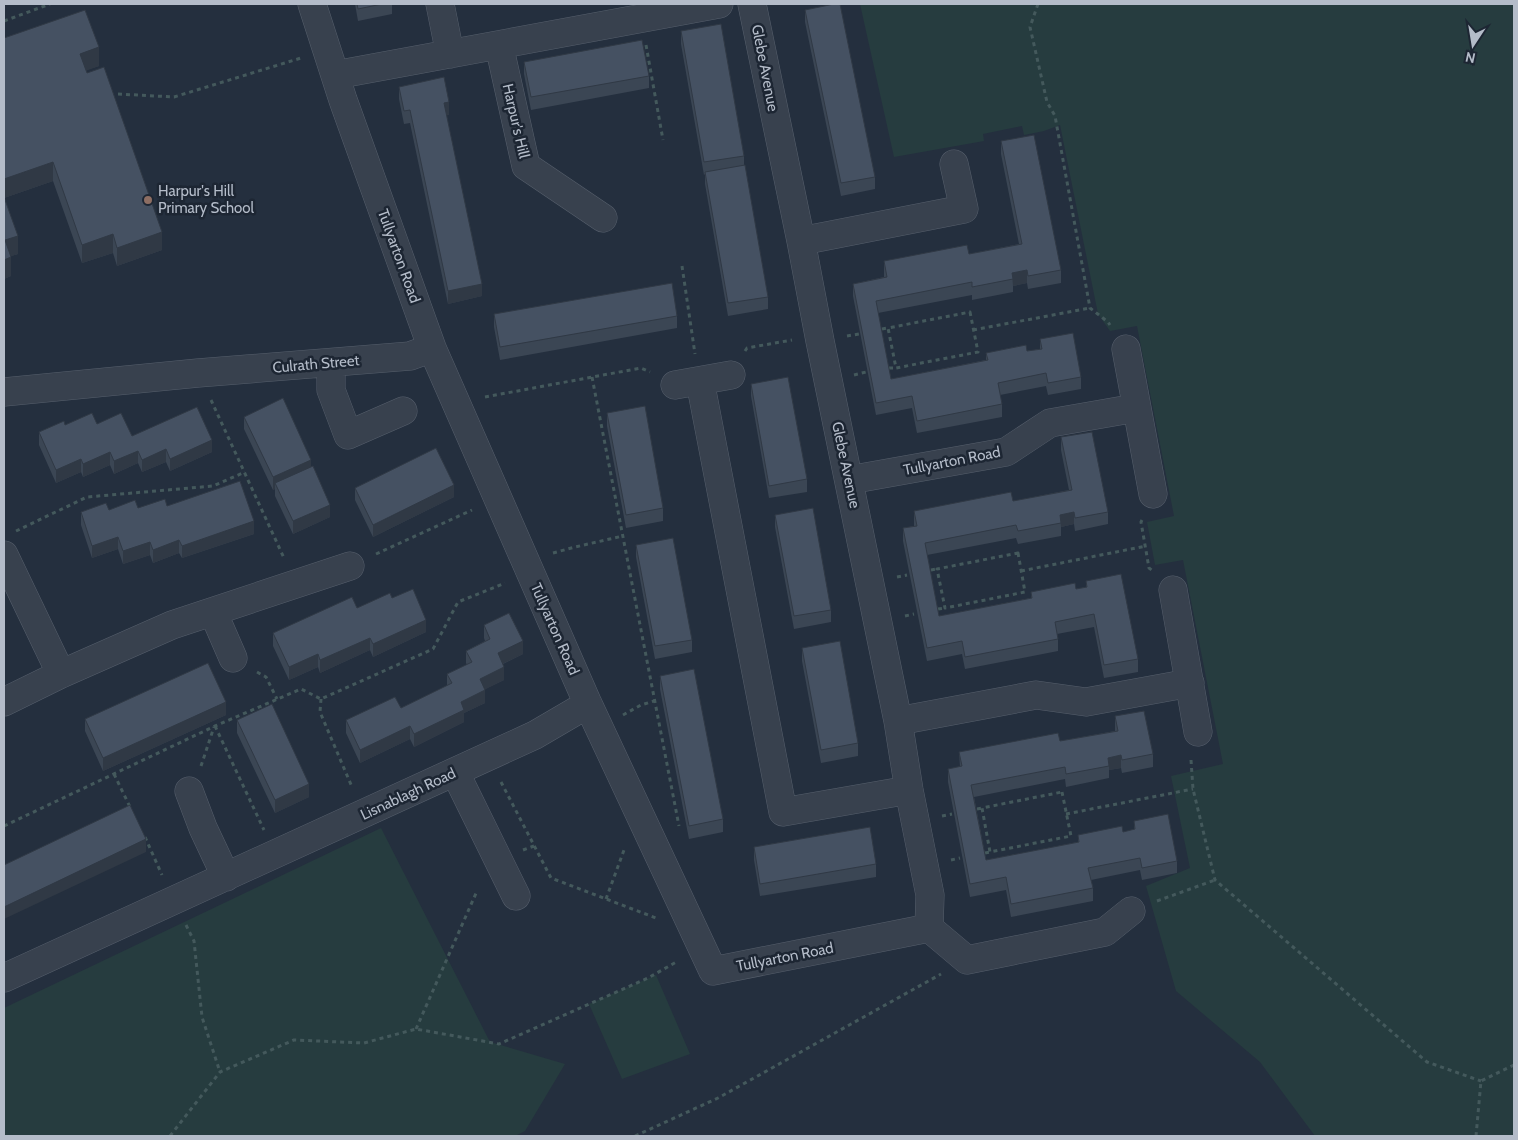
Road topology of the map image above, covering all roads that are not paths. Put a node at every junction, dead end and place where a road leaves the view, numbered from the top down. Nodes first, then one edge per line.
1 (312, 4) edge
2 (440, 4) edge
3 (752, 4) edge
4 (702, 5) edge
5 (499, 45) junction
6 (450, 54) junction
7 (331, 63) junction
8 (954, 164) dead end
9 (603, 218) dead end
10 (801, 241) junction
11 (432, 348) junction
12 (1126, 349) road end
13 (331, 363) junction
14 (731, 375) road end
15 (4, 392) edge
16 (1136, 408) junction
17 (403, 411) dead end
18 (849, 480) junction
19 (1153, 494) road end
20 (8, 544) edge
21 (350, 566) road end
22 (1172, 590) road end
23 (213, 612) junction
24 (233, 658) road end
25 (61, 674) junction
26 (1190, 683) junction
27 (4, 702) edge
28 (588, 704) junction
29 (898, 722) junction
30 (1198, 732) road end
31 (455, 772) junction
32 (909, 790) junction
33 (188, 791) road end
34 (226, 877) junction
35 (516, 896) dead end
36 (1132, 911) road end
37 (928, 928) junction
38 (4, 978) edge

1 - 7 street, Tullyarton Road
2 - 6 street
3 - 10 street, Glebe Avenue
4 - 5 street
5 - 6 street
5 - 9 street, Harpur's Hill
6 - 7 street
7 - 11 street, Tullyarton Road
8 - 10 street
10 - 18 street, Glebe Avenue
11 - 13 street, Culrath Street
11 - 28 street, Tullyarton Road
12 - 16 street
13 - 15 street, Culrath Street
13 - 17 street
14 - 32 street
16 - 18 street, Tullyarton Road
16 - 19 street
18 - 29 street, Glebe Avenue
20 - 25 street
21 - 23 street
22 - 26 street
23 - 24 street
23 - 25 street
25 - 27 street
26 - 29 street
26 - 30 street
28 - 31 street, Lisnablagh Road
28 - 37 street, Tullyarton Road
29 - 32 street, Glebe Avenue
31 - 34 street, Lisnablagh Road
31 - 35 street
32 - 37 street, Glebe Avenue
33 - 34 street
34 - 38 street, Lisnablagh Road
36 - 37 street

